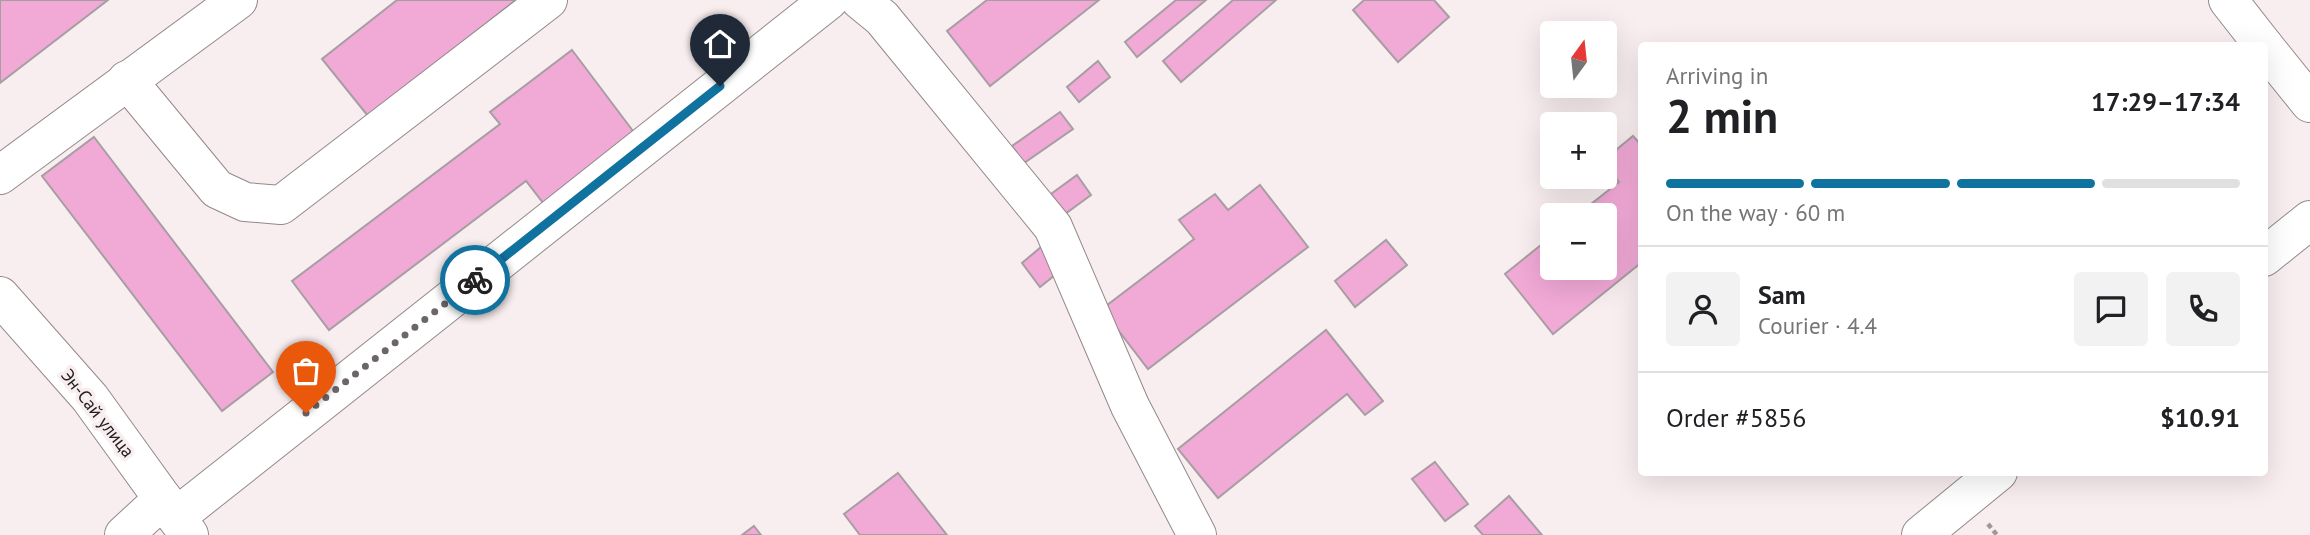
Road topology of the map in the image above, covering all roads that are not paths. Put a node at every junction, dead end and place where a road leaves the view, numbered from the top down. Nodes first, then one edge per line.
1 (238, 0) edge
2 (548, 0) edge
3 (829, 0) edge
4 (860, 0) edge
5 (2228, 0) edge
6 (2261, 42) edge
7 (2268, 51) edge
8 (127, 80) junction
9 (2310, 103) edge
10 (0, 175) edge
11 (2310, 220) edge
12 (2268, 254) edge
13 (8, 321) edge
14 (1993, 476) edge
15 (176, 517) edge
16 (124, 535) edge
17 (1197, 535) edge
18 (1921, 535) edge

1 - 8 street
2 - 8 street
3 - 15 street
4 - 17 street
5 - 6 street
7 - 9 street
8 - 10 street
11 - 12 street
13 - 15 street, Эн-Сай улица
14 - 18 street
15 - 16 street

